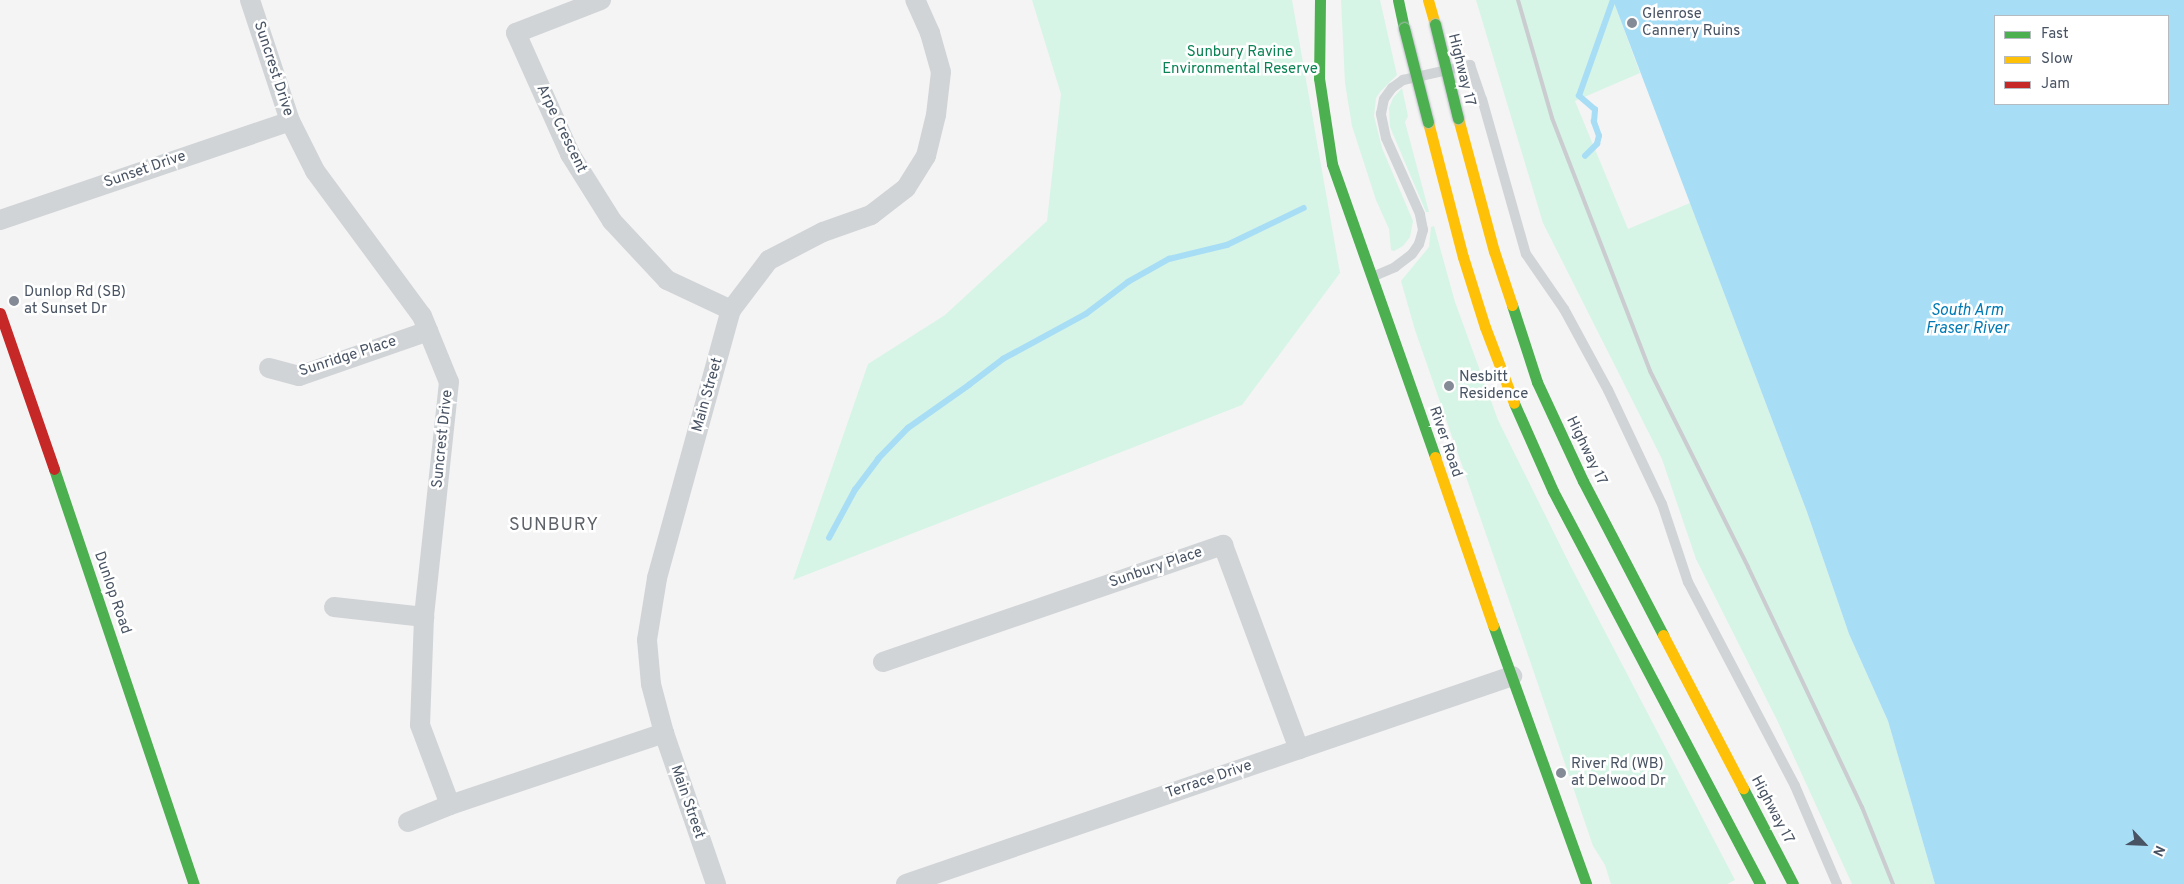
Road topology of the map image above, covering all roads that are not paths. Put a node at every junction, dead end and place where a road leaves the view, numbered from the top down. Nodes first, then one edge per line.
1 (250, 0) edge
2 (601, 0) edge
3 (915, 0) edge
4 (1320, 0) edge
5 (1398, 0) edge
6 (1428, 0) edge
7 (290, 121) junction
8 (0, 220) edge
9 (1371, 278) junction
10 (732, 310) junction
11 (0, 313) edge
12 (428, 331) junction
13 (268, 368) dead end
14 (334, 607) dead end
15 (424, 617) junction
16 (883, 662) dead end
17 (1512, 676) junction
18 (664, 733) junction
19 (1299, 749) junction
20 (450, 805) junction
21 (408, 822) dead end
22 (194, 884) edge
23 (716, 884) edge
24 (906, 884) edge
25 (1586, 884) edge
26 (1760, 884) edge
27 (1793, 884) edge
28 (1836, 884) edge

1 - 7 street, Suncrest Drive
2 - 10 street, Arpe Crescent
3 - 10 street, Main Street
4 - 9 main road, River Road
5 - 26 main road, bridge
6 - 27 main road, Highway 17, bridge
7 - 8 street, Sunset Drive
7 - 12 street, Suncrest Drive
9 - 17 main road, River Road
9 - 28 lane
10 - 18 street, Main Street
11 - 22 main road, Dunlop Road
12 - 13 street, Sunridge Place
12 - 15 street, Suncrest Drive
14 - 15 street
15 - 20 street, Suncrest Drive
16 - 19 street, Sunbury Place
17 - 19 street, Terrace Drive
17 - 25 main road, River Road
18 - 20 street
18 - 23 street, Main Street
19 - 24 street, Terrace Drive
20 - 21 street

